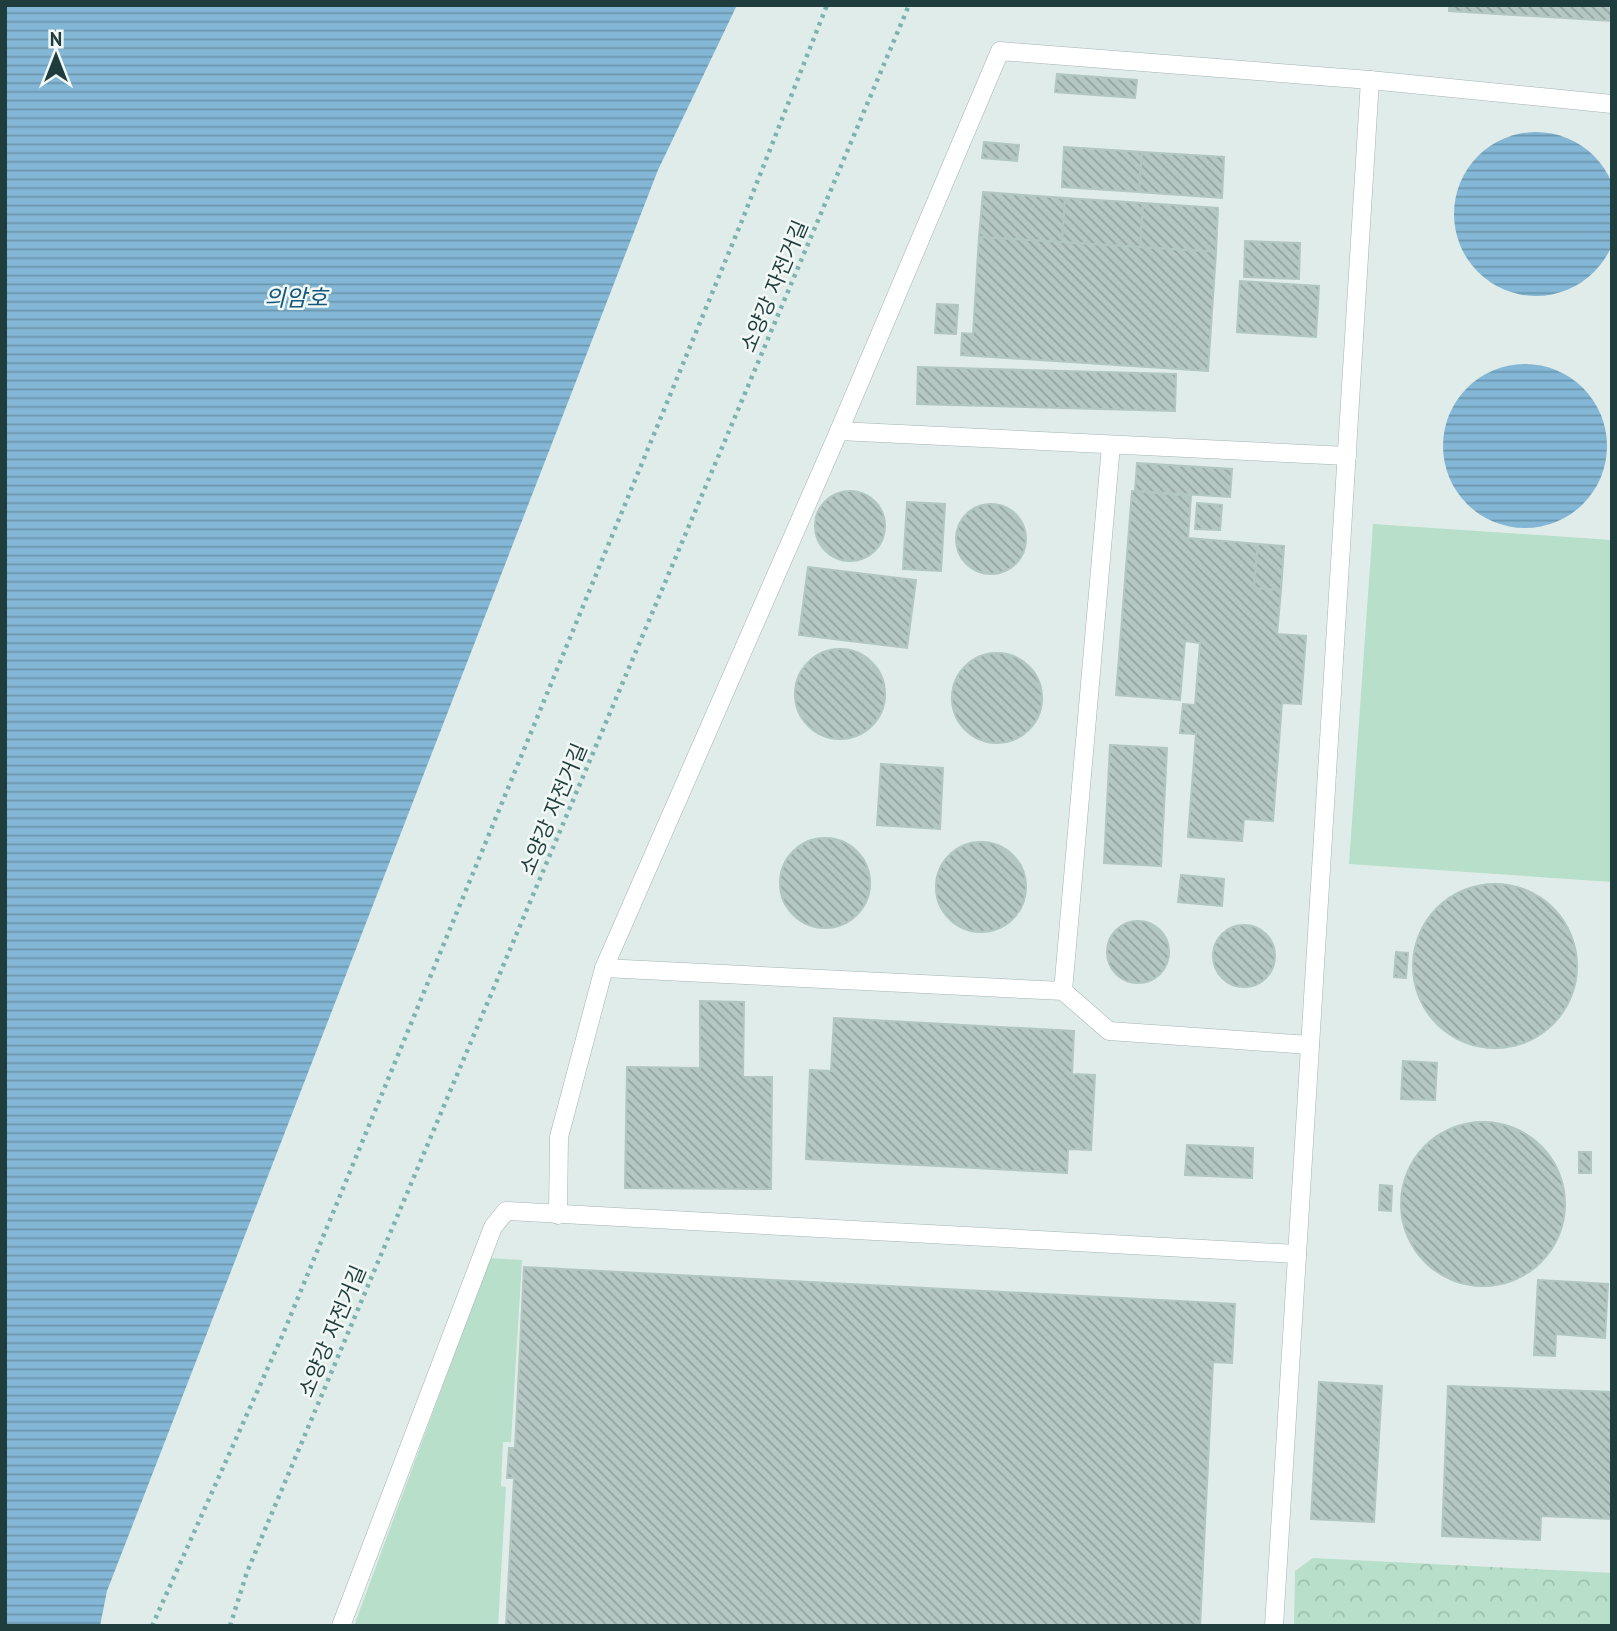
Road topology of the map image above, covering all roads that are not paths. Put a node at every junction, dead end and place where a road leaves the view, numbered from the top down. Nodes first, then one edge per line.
1 (1370, 80) junction
2 (1612, 104) edge
3 (839, 431) junction
4 (1111, 445) junction
5 (1347, 456) junction
6 (604, 968) junction
7 (1063, 990) junction
8 (1310, 1045) junction
9 (558, 1215) junction
10 (1297, 1254) junction
11 (341, 1626) edge
12 (1274, 1626) edge

1 - 2 lane
1 - 3 lane
1 - 5 lane
3 - 4 lane
3 - 6 lane
4 - 5 lane
4 - 7 lane
5 - 8 lane
6 - 7 lane
6 - 9 lane
7 - 8 lane
8 - 10 lane
9 - 10 lane
9 - 11 lane
10 - 12 lane

